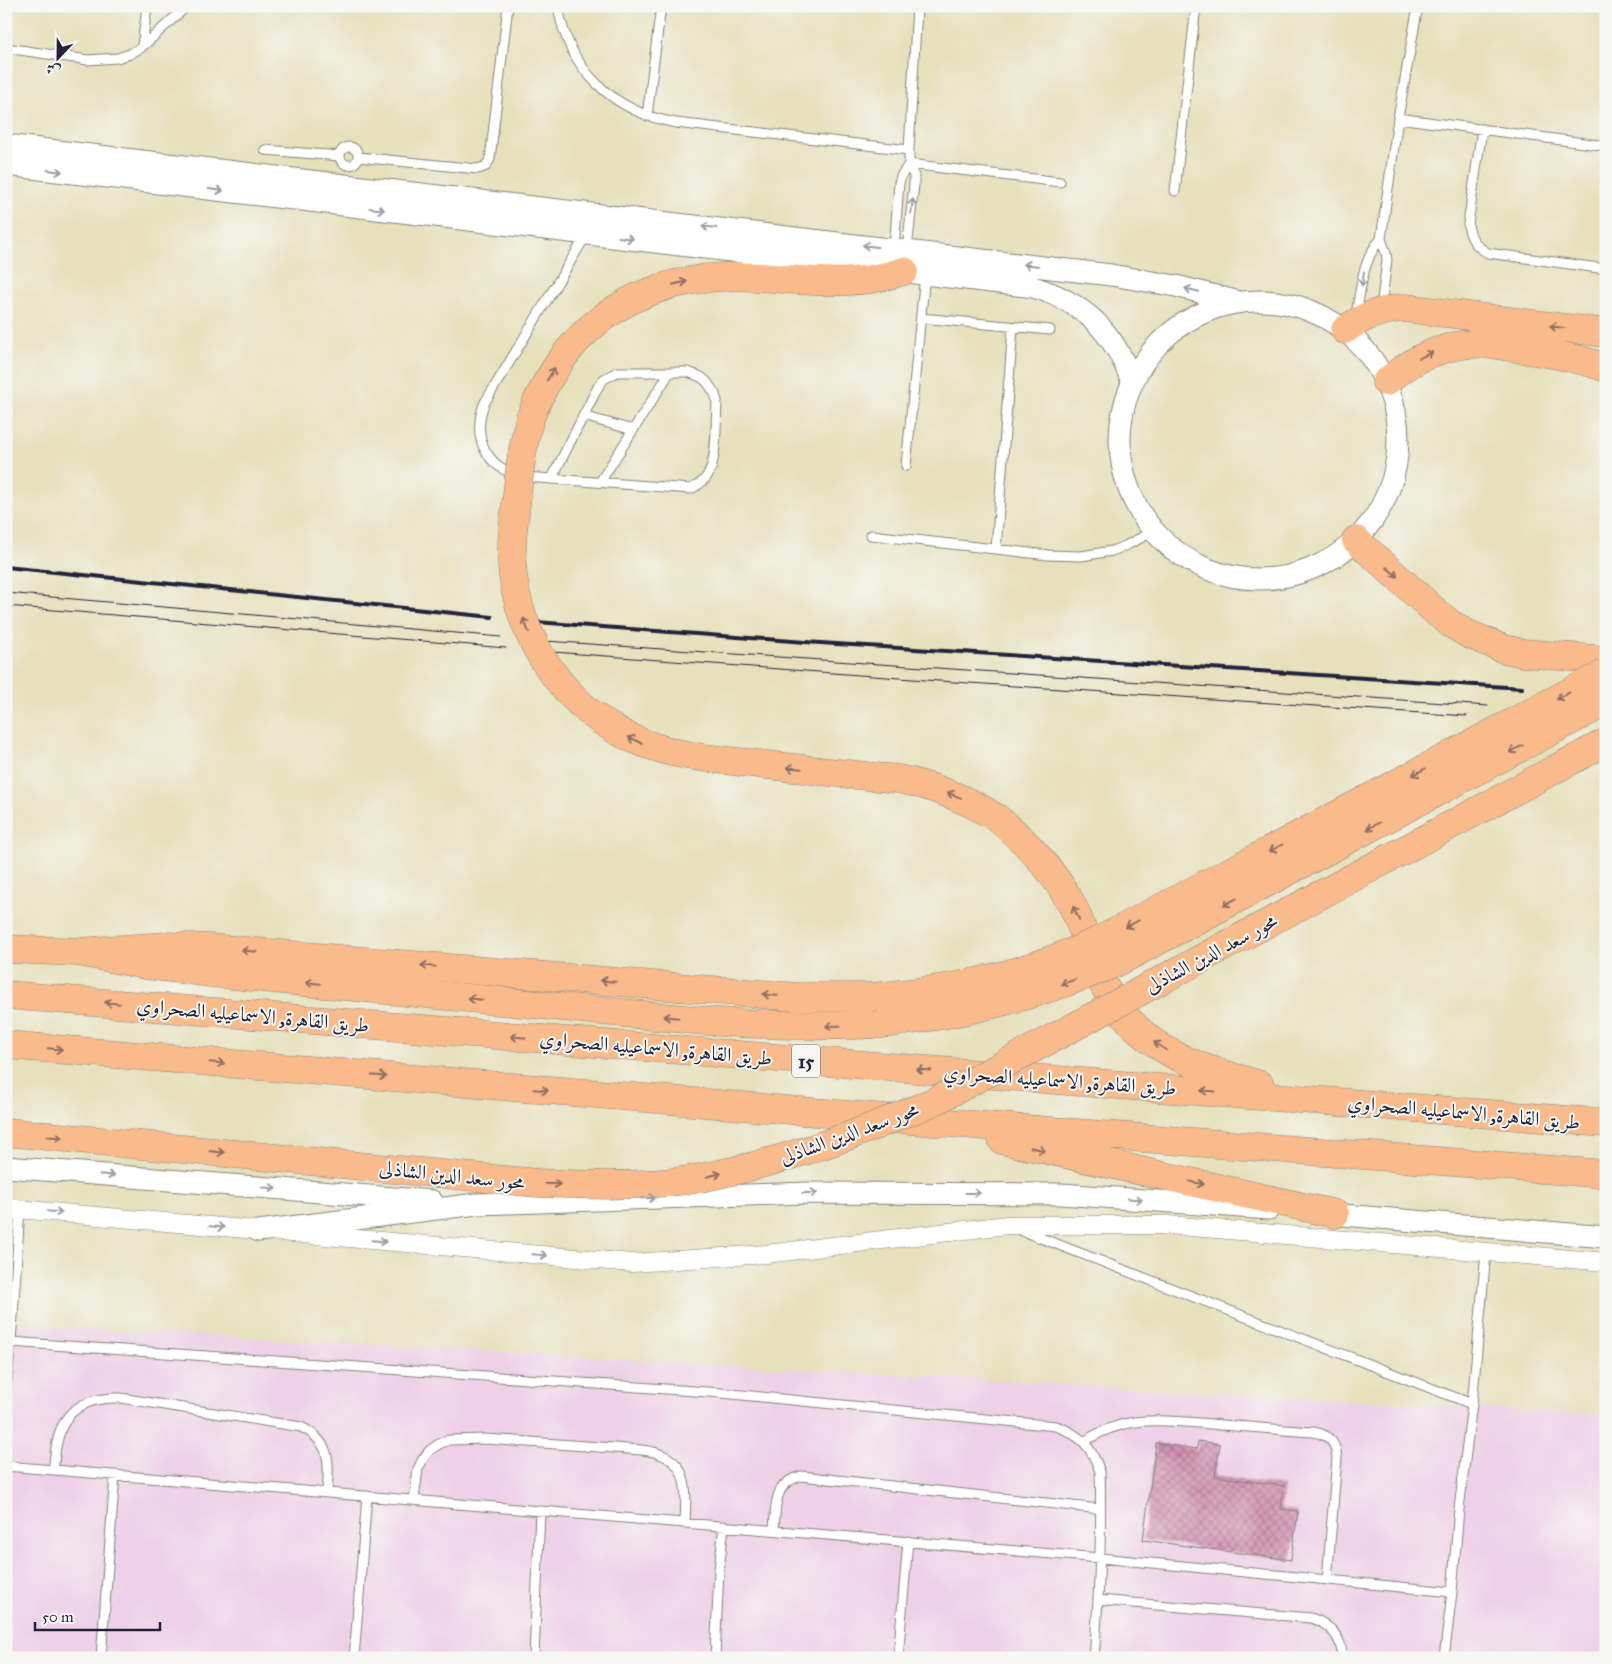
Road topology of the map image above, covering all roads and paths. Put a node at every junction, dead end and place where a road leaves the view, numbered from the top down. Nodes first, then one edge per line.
1 (147, 6) edge
2 (186, 6) edge
3 (508, 6) edge
4 (558, 6) edge
5 (660, 6) edge
6 (917, 6) edge
7 (1196, 6) edge
8 (1418, 6) edge
9 (142, 47) junction
10 (6, 48) edge
11 (647, 116) junction
12 (1398, 118) junction
13 (1482, 129) junction
14 (6, 145) edge
15 (1606, 146) edge
16 (265, 150) dead end
17 (909, 150) junction
18 (340, 156) junction
19 (358, 157) junction
20 (908, 164) junction
21 (6, 165) edge
22 (1060, 182) dead end
23 (346, 185) junction
24 (1175, 191) dead end
25 (544, 218) junction
26 (587, 234) junction
27 (1381, 239) junction
28 (907, 261) junction
29 (1606, 269) edge
30 (1239, 302) junction
31 (1381, 311) junction
32 (921, 318) junction
33 (1350, 326) junction
34 (1013, 327) junction
35 (1050, 330) dead end
36 (1606, 333) edge
37 (1606, 368) edge
38 (670, 372) junction
39 (1132, 382) junction
40 (1386, 382) junction
41 (583, 416) junction
42 (633, 430) junction
43 (906, 466) dead end
44 (552, 478) junction
45 (600, 482) junction
46 (1154, 531) junction
47 (871, 535) dead end
48 (1356, 540) junction
49 (996, 549) junction
50 (1606, 660) edge
51 (1606, 673) edge
52 (1606, 702) edge
53 (1606, 742) edge
54 (6, 933) edge
55 (6, 949) edge
56 (79, 952) junction
57 (6, 995) edge
58 (6, 1046) edge
59 (1304, 1099) junction
60 (922, 1121) junction
61 (1606, 1123) edge
62 (6, 1132) edge
63 (6, 1167) edge
64 (1606, 1174) edge
65 (477, 1204) junction
66 (13, 1209) edge
67 (1335, 1214) junction
68 (1007, 1225) junction
69 (258, 1231) junction
70 (1606, 1236) edge
71 (1486, 1253) junction
72 (1606, 1262) edge
73 (11, 1342) junction
74 (6, 1391) edge
75 (1472, 1404) junction
76 (1084, 1442) junction
77 (6, 1466) edge
78 (53, 1470) junction
79 (115, 1475) junction
80 (327, 1493) junction
81 (367, 1496) junction
82 (414, 1500) junction
83 (1100, 1508) junction
84 (540, 1511) junction
85 (685, 1522) junction
86 (724, 1526) junction
87 (774, 1530) junction
88 (908, 1541) junction
89 (1100, 1558) junction
90 (1327, 1580) junction
91 (1452, 1592) junction
92 (1098, 1600) junction
93 (101, 1658) edge
94 (354, 1658) edge
95 (534, 1658) edge
96 (715, 1658) edge
97 (898, 1658) edge
98 (1094, 1658) edge
99 (1342, 1658) edge
100 (1444, 1658) edge

1 - 9 lane
2 - 9 lane
3 - 19 lane
4 - 11 lane
5 - 11 lane
6 - 17 lane
7 - 24 lane
8 - 12 lane
9 - 10 lane
11 - 17 lane
12 - 13 lane
12 - 27 lane
13 - 15 lane
13 - 29 lane
14 - 23 street
16 - 18 lane
17 - 20 lane
18 - 19 lane
18 - 23 lane
19 - 23 lane
20 - 22 lane
28 -> 20 lane
20 - 28 lane
21 -> 23 street
23 - 25 street
25 - 26 street
28 -> 25 street
26 -> 28 street
26 - 44 lane
27 - 31 lane
27 -> 33 lane
30 -> 28 street
28 - 32 lane
28 - 39 street
59 -> 28 highway, bridge
30 - 33 street
30 - 39 street
31 - 33 highway
36 -> 31 highway
32 - 34 lane
32 - 43 lane
33 - 40 street
34 - 35 lane
34 - 49 lane
40 -> 37 highway
38 - 41 lane
38 - 42 lane
38 - 45 lane
39 - 46 street
40 - 48 street
41 - 42 lane
41 - 44 lane
42 - 45 lane
44 - 45 lane
46 - 48 street
46 - 49 lane
47 - 49 lane
48 -> 50 highway
51 -> 56 highway, bridge
52 -> 56 highway, محور سعد الدين الشاذلى, bridge
62 -> 53 highway, محور سعد الدين الشاذلى, bridge
54 - 56 highway
55 - 56 highway
59 -> 57 highway, طريق القاهرة, الاسماعيليه الصحراوي / 15
58 -> 60 highway
59 - 61 highway, طريق القاهرة, الاسماعيليه الصحراوي / 15
60 - 64 highway
60 -> 67 highway
63 -> 65 street
65 -> 67 street
65 - 69 street
66 -> 69 street
66 - 73 lane
67 - 70 street
69 -> 68 street
68 - 71 street
68 - 75 lane
71 - 72 street
71 - 75 lane
73 - 74 lane
73 - 76 lane
75 - 91 lane
76 - 83 lane
76 - 90 lane
77 - 78 lane
78 - 79 lane
78 - 80 lane
79 - 80 lane
79 - 93 lane
80 - 81 lane
81 - 82 lane
81 - 94 lane
82 - 84 lane
82 - 85 lane
83 - 87 lane
83 - 89 lane
84 - 85 lane
84 - 95 lane
85 - 86 lane
86 - 87 lane
86 - 96 lane
87 - 88 lane
88 - 89 lane
88 - 97 lane
89 - 90 lane
89 - 92 lane
90 - 91 lane
91 - 100 lane
92 - 98 lane
92 - 99 lane

